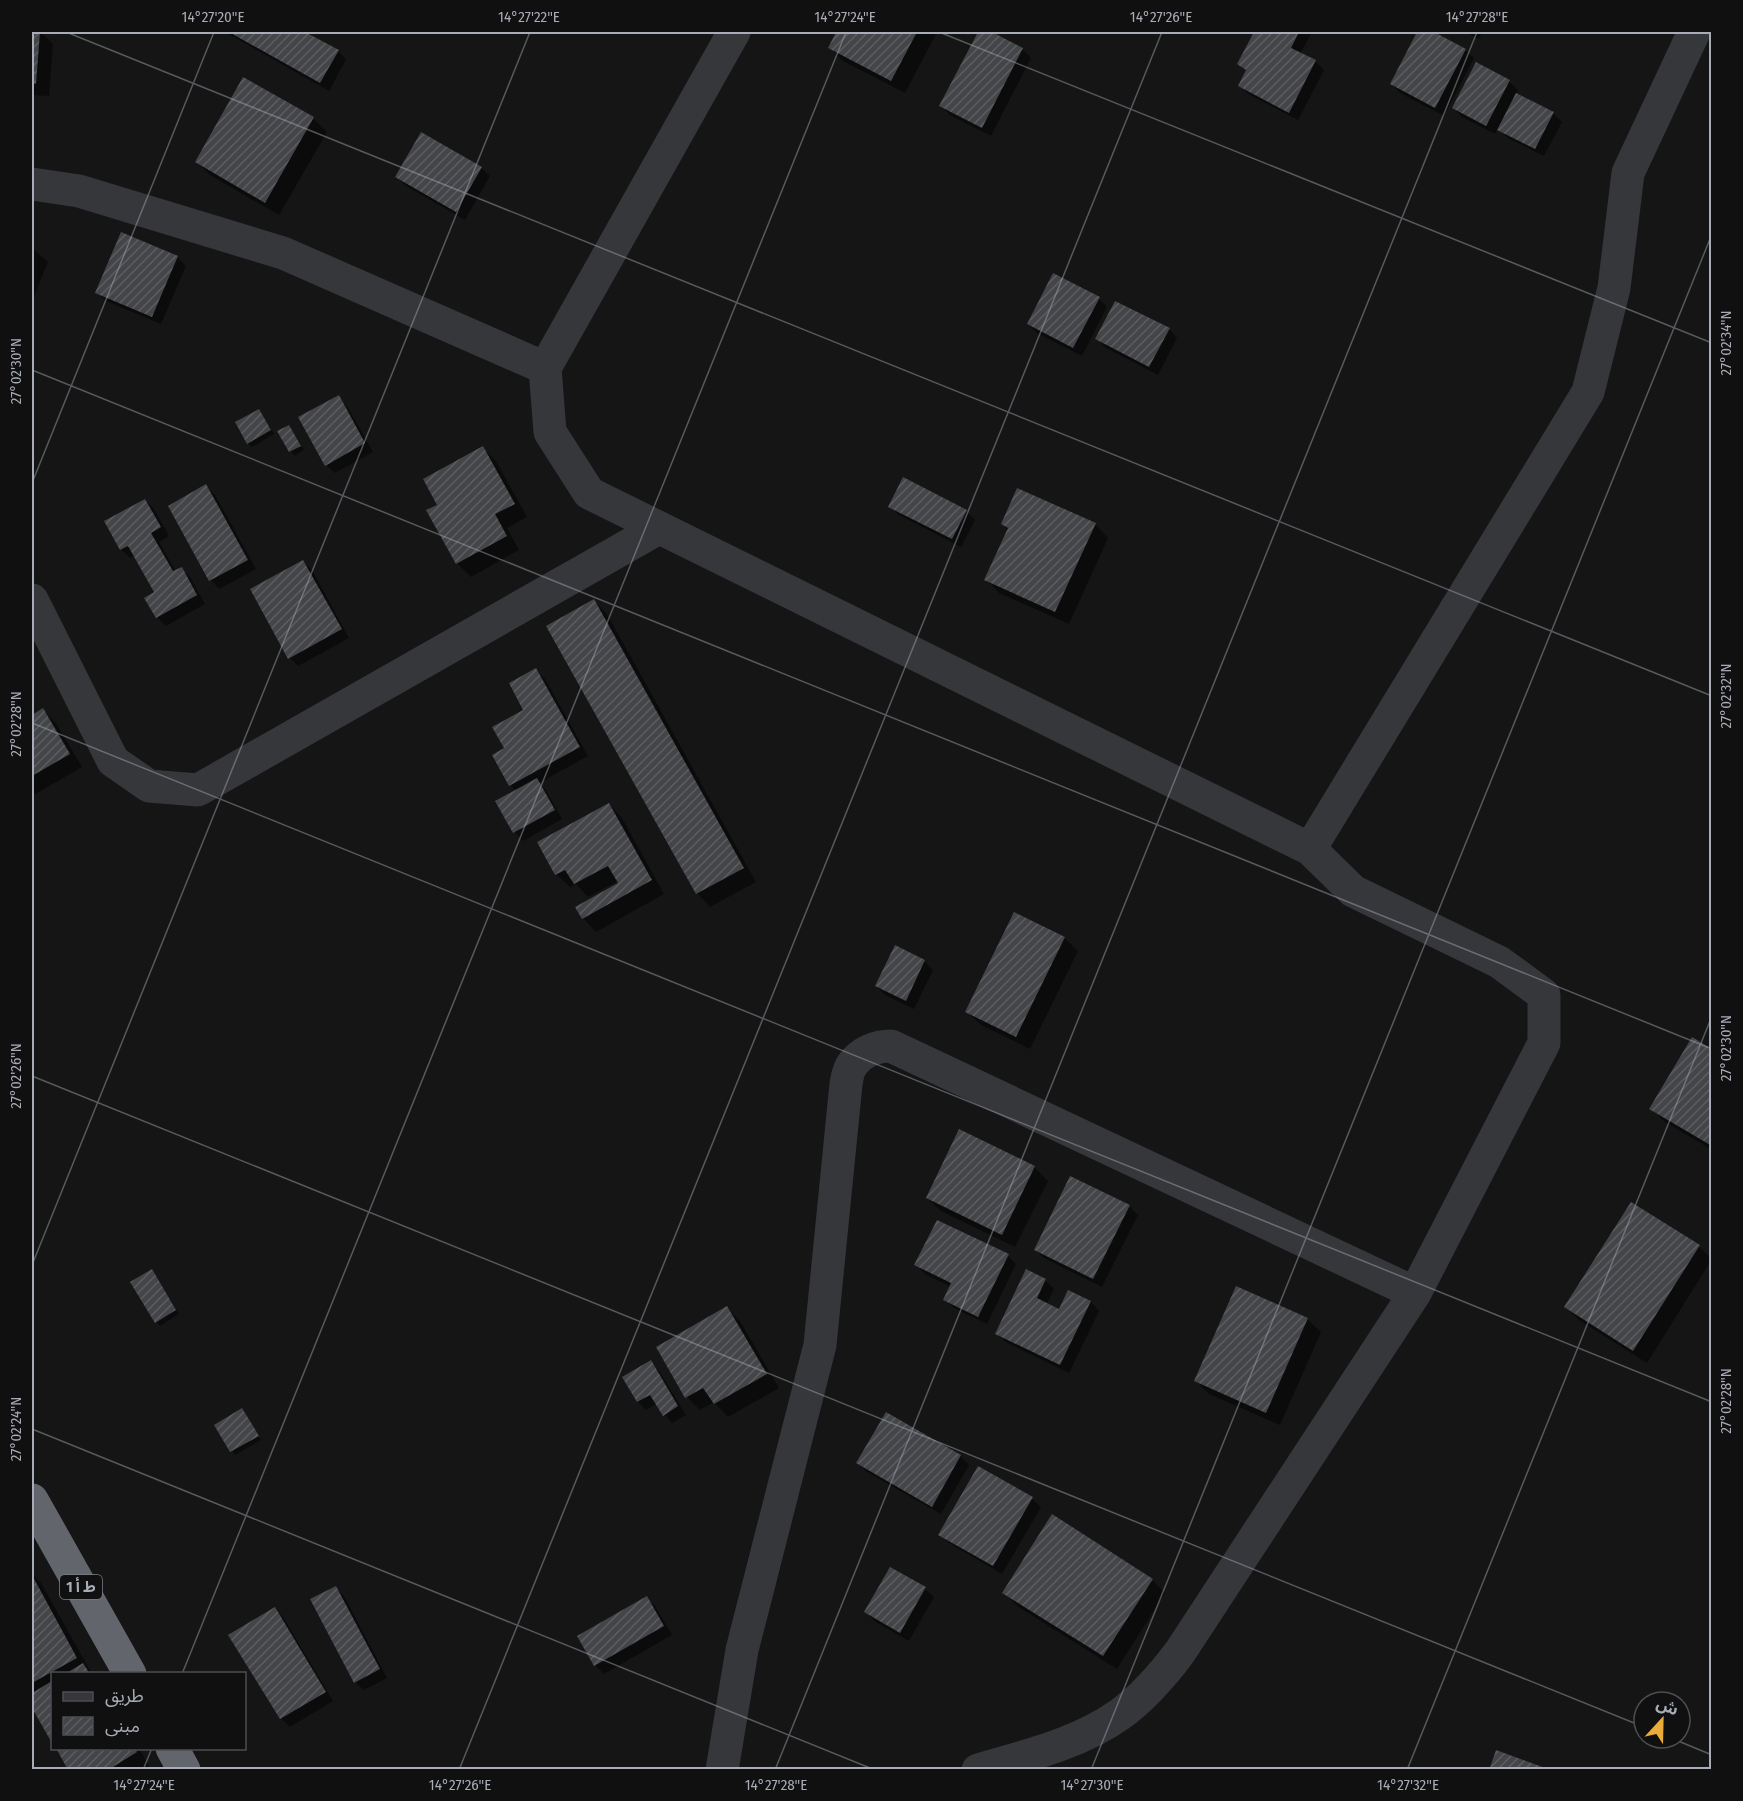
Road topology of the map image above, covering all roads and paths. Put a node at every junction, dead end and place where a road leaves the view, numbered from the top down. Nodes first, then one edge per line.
1 (734, 32) edge
2 (1694, 32) edge
3 (32, 184) edge
4 (545, 369) junction
5 (659, 528) junction
6 (32, 600) edge
7 (1310, 849) junction
8 (1415, 1293) junction
9 (32, 1500) edge
10 (128, 1672) edge
11 (173, 1750) edge
12 (184, 1770) edge
13 (722, 1770) edge
14 (978, 1770) edge

1 - 4 street
2 - 7 street
3 - 4 street
4 - 5 street
5 - 6 street
5 - 7 street
7 - 8 street
8 - 13 street
8 - 14 street
9 - 10 highway, ط أ 1
11 - 12 highway

